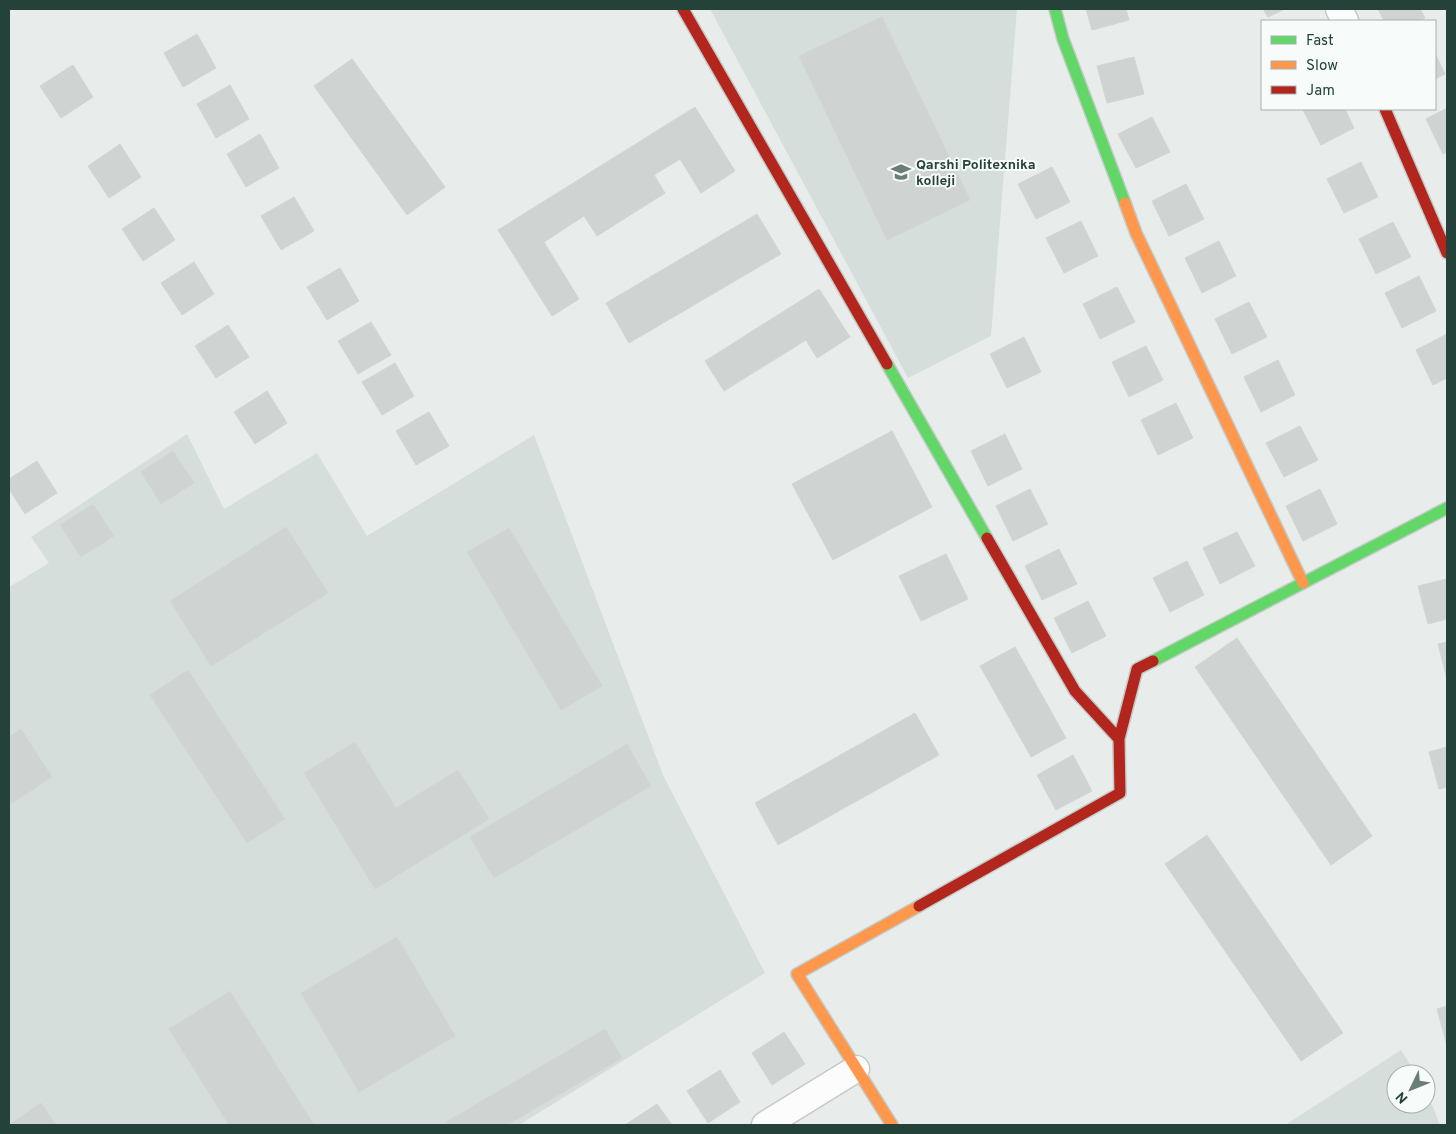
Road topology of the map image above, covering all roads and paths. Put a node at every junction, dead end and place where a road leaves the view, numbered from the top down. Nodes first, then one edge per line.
1 (683, 9) edge
2 (1055, 9) edge
3 (1339, 9) edge
4 (1345, 20) edge
5 (1385, 110) edge
6 (1447, 253) edge
7 (1447, 508) edge
8 (1303, 583) junction
9 (1119, 739) junction
10 (856, 1069) junction
11 (765, 1125) edge
12 (892, 1125) edge

1 - 9 street
2 - 8 street
3 - 4 street
5 - 6 street
7 - 8 street
8 - 9 street
9 - 10 street
10 - 11 street
10 - 12 street

